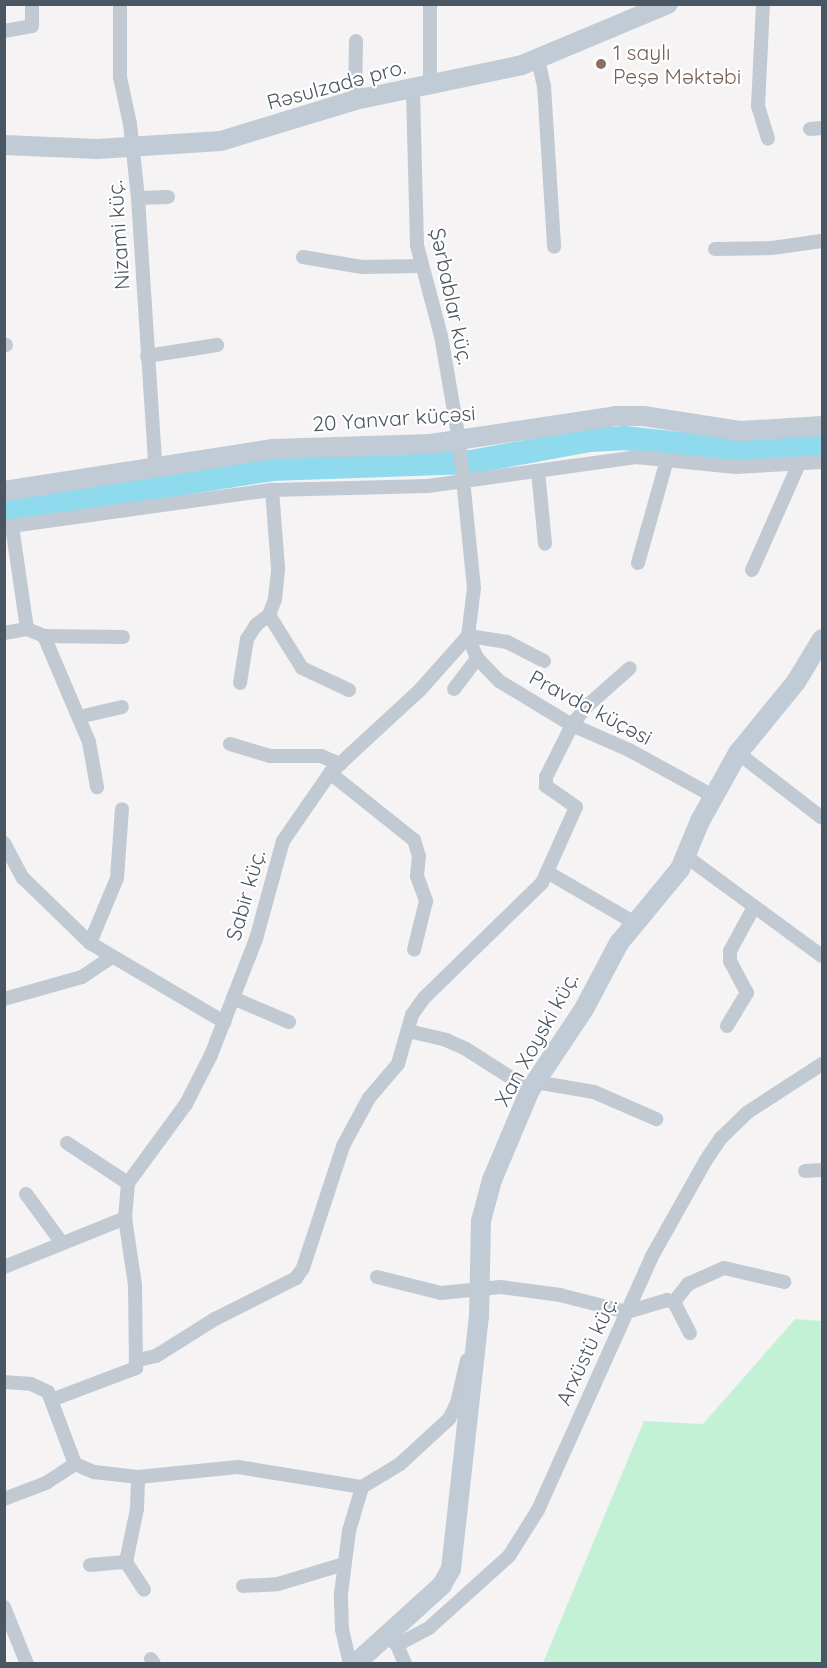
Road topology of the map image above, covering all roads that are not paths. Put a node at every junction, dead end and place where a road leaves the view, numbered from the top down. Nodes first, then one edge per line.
1 (32, 4) edge
2 (120, 4) edge
3 (430, 4) edge
4 (668, 4) edge
5 (764, 4) edge
6 (4, 31) edge
7 (356, 41) dead end
8 (538, 60) junction
9 (421, 86) junction
10 (355, 100) junction
11 (768, 139) dead end
12 (4, 145) edge
13 (132, 148) junction
14 (168, 196) dead end
15 (138, 198) junction
16 (822, 241) edge
17 (554, 247) dead end
18 (716, 249) dead end
19 (303, 257) dead end
20 (421, 266) junction
21 (217, 345) dead end
22 (147, 356) junction
23 (822, 426) edge
24 (459, 440) junction
25 (667, 460) junction
26 (822, 462) edge
27 (155, 464) junction
28 (799, 464) junction
29 (538, 471) junction
30 (464, 482) junction
31 (272, 490) junction
32 (4, 491) edge
33 (8, 526) edge
34 (545, 544) dead end
35 (638, 563) dead end
36 (752, 570) dead end
37 (269, 615) junction
38 (27, 629) junction
39 (4, 633) edge
40 (44, 636) junction
41 (468, 636) junction
42 (123, 637) dead end
43 (822, 639) edge
44 (477, 658) junction
45 (544, 661) dead end
46 (630, 668) dead end
47 (240, 683) dead end
48 (454, 689) dead end
49 (349, 690) dead end
50 (122, 707) dead end
51 (79, 717) junction
52 (572, 725) junction
53 (231, 744) dead end
54 (738, 753) junction
55 (335, 768) junction
56 (98, 787) dead end
57 (713, 796) junction
58 (122, 809) dead end
59 (822, 818) edge
60 (4, 843) edge
61 (687, 857) junction
62 (547, 872) junction
63 (754, 906) junction
64 (635, 923) junction
65 (90, 943) junction
66 (414, 950) dead end
67 (822, 956) edge
68 (112, 957) junction
69 (233, 998) junction
70 (4, 999) edge
71 (224, 1022) junction
72 (289, 1022) dead end
73 (727, 1026) dead end
74 (408, 1031) junction
75 (822, 1064) edge
76 (533, 1086) junction
77 (656, 1119) dead end
78 (68, 1143) dead end
79 (822, 1170) edge
80 (805, 1171) dead end
81 (128, 1183) junction
82 (26, 1194) dead end
83 (124, 1218) junction
84 (62, 1244) junction
85 (6, 1262) edge
86 (377, 1277) dead end
87 (784, 1282) dead end
88 (481, 1286) junction
89 (674, 1302) junction
90 (627, 1312) junction
91 (690, 1333) dead end
92 (475, 1353) junction
93 (138, 1360) junction
94 (4, 1382) edge
95 (54, 1400) junction
96 (75, 1464) junction
97 (138, 1477) junction
98 (362, 1487) junction
99 (4, 1499) edge
100 (126, 1562) junction
101 (344, 1563) junction
102 (90, 1565) dead end
103 (243, 1586) dead end
104 (144, 1590) dead end
105 (4, 1607) edge
106 (391, 1640) junction
107 (27, 1664) edge
108 (350, 1664) edge
109 (355, 1664) edge
110 (405, 1664) edge

1 - 6 street
2 - 13 street, Nizami küç.
3 - 9 street, Şərbablar küç.
4 - 8 street, Rəsulzadə pro.
5 - 11 street
7 - 10 street
8 - 9 street, Rəsulzadə pro.
8 - 17 street
9 - 10 street, Rəsulzadə pro.
9 - 20 street, Şərbablar küç.
10 - 13 street, Rəsulzadə pro.
12 - 13 street, Rəsulzadə pro.
13 - 15 street, Nizami küç.
14 - 15 street
15 - 22 street, Nizami küç.
16 - 18 street
19 - 20 street
20 - 24 street, Şərbablar küç.
21 - 22 street
22 - 27 street, Nizami küç.
23 - 24 street, 20 Yanvar küçəsi
24 - 27 street, 20 Yanvar küçəsi
24 - 30 street, Şərbablar küç.
25 - 28 street
25 - 29 street
25 - 35 street
26 - 28 street
27 - 32 street, 20 Yanvar küçəsi
28 - 36 street
29 - 30 street
29 - 34 street
30 - 31 street
30 - 41 street
31 - 33 street
31 - 37 street
33 - 38 street
37 - 47 street
37 - 49 street
38 - 39 street
38 - 40 street
40 - 42 street
40 - 51 street
41 - 44 street, Pravda küçəsi
41 - 45 street
41 - 55 street, Sabir küç.
43 - 54 street, Xan Xoyski küç.
44 - 48 street
44 - 52 street, Pravda küçəsi
46 - 52 street
50 - 51 street
51 - 56 street
52 - 57 street, Pravda küçəsi
52 - 62 street
53 - 55 street
54 - 57 street, Xan Xoyski küç.
54 - 59 street
55 - 66 street
55 - 69 street, Sabir küç.
57 - 61 street, Xan Xoyski küç.
58 - 65 street
60 - 65 street
61 - 63 street
61 - 64 street, Xan Xoyski küç.
62 - 64 street
62 - 74 street
63 - 67 street
63 - 73 street
64 - 76 street, Xan Xoyski küç.
65 - 68 street
68 - 70 street
68 - 71 street
69 - 71 street, Sabir küç.
69 - 72 street
71 - 81 street, Sabir küç.
74 - 76 street
74 - 93 street
75 - 90 street, Arxüstü küç.
76 - 77 street
76 - 88 street, Xan Xoyski küç.
78 - 81 street
79 - 80 street
81 - 83 street, Sabir küç.
82 - 84 street
83 - 84 street
83 - 93 street, Sabir küç.
84 - 85 street
86 - 88 street
87 - 89 street
88 - 90 street
88 - 92 street, Xan Xoyski küç.
89 - 90 street
89 - 91 street
90 - 106 street, Arxüstü küç.
92 - 98 street
92 - 106 street, Xan Xoyski küç.
93 - 95 street
94 - 95 street
95 - 96 street
96 - 97 street
96 - 99 street
97 - 98 street
97 - 100 street
98 - 101 street
100 - 102 street
100 - 104 street
101 - 103 street
101 - 108 street
105 - 107 street
106 - 109 street, Xan Xoyski küç.
106 - 110 street

